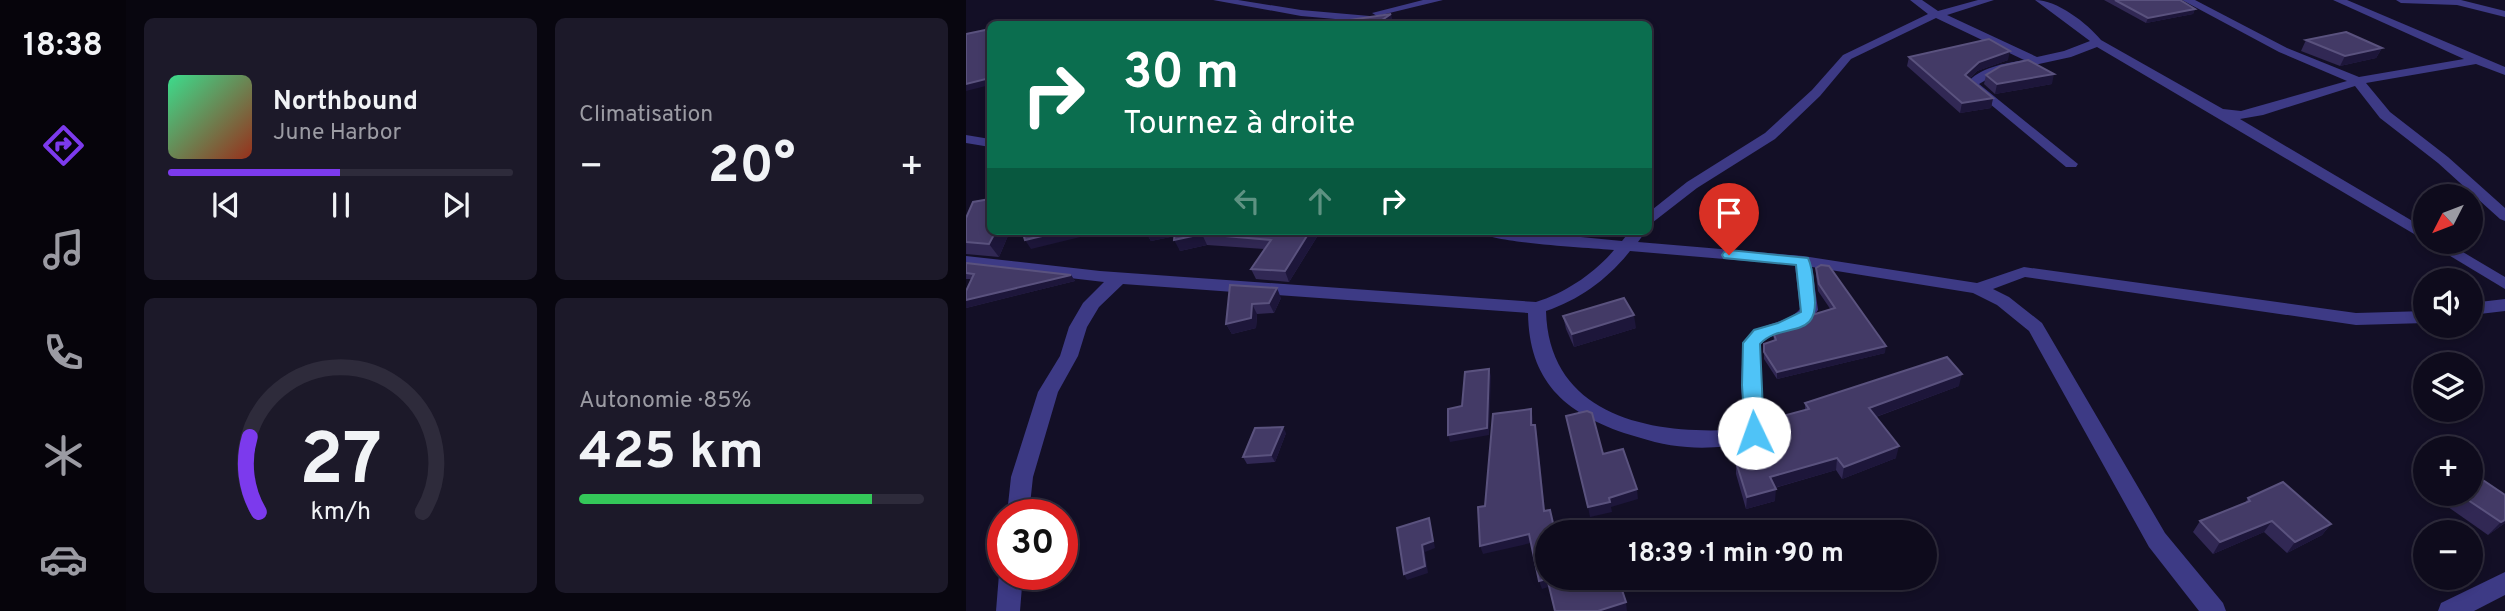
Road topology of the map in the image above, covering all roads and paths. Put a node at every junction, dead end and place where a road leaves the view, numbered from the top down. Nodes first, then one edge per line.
1 (1218, 0) edge
2 (1438, 0) edge
3 (1915, 0) edge
4 (1989, 0) edge
5 (2040, 0) edge
6 (2187, 0) edge
7 (2400, 0) edge
8 (2344, 1) edge
9 (1936, 14) junction
10 (2505, 14) edge
11 (1379, 16) edge
12 (2097, 43) junction
13 (2476, 61) junction
14 (2038, 62) junction
15 (2505, 71) edge
16 (2358, 81) junction
17 (2218, 111) junction
18 (966, 139) edge
19 (987, 142) edge
20 (2071, 164) dead end
21 (2505, 216) edge
22 (1652, 217) edge
23 (2413, 228) edge
24 (1533, 235) edge
25 (1634, 235) edge
26 (1624, 246) junction
27 (2455, 254) edge
28 (966, 261) edge
29 (1803, 261) junction
30 (1119, 278) junction
31 (2505, 284) edge
32 (1978, 289) junction
33 (2505, 305) edge
34 (1537, 308) junction
35 (2483, 308) edge
36 (2413, 317) edge
37 (1020, 499) edge
38 (2505, 583) edge
39 (1010, 590) edge
40 (2459, 610) edge
41 (1008, 611) edge
42 (2214, 611) edge

1 - 11 street
2 - 11 street
3 - 9 street
4 - 9 street
5 - 12 street
6 - 16 street
7 - 10 street
8 - 13 street
9 - 14 street
9 - 22 street
12 - 14 street
12 - 17 street
13 - 15 street
13 - 16 street
14 - 20 street
16 - 17 street
16 - 21 street
17 - 23 street
18 - 19 street
24 - 26 street
25 - 26 street
26 - 29 street
26 - 34 street
27 - 31 street
28 - 30 street
29 - 32 street
29 - 34 street
30 - 34 street
30 - 37 street
32 - 36 street
32 - 42 street
33 - 35 street
38 - 40 street
39 - 41 street

